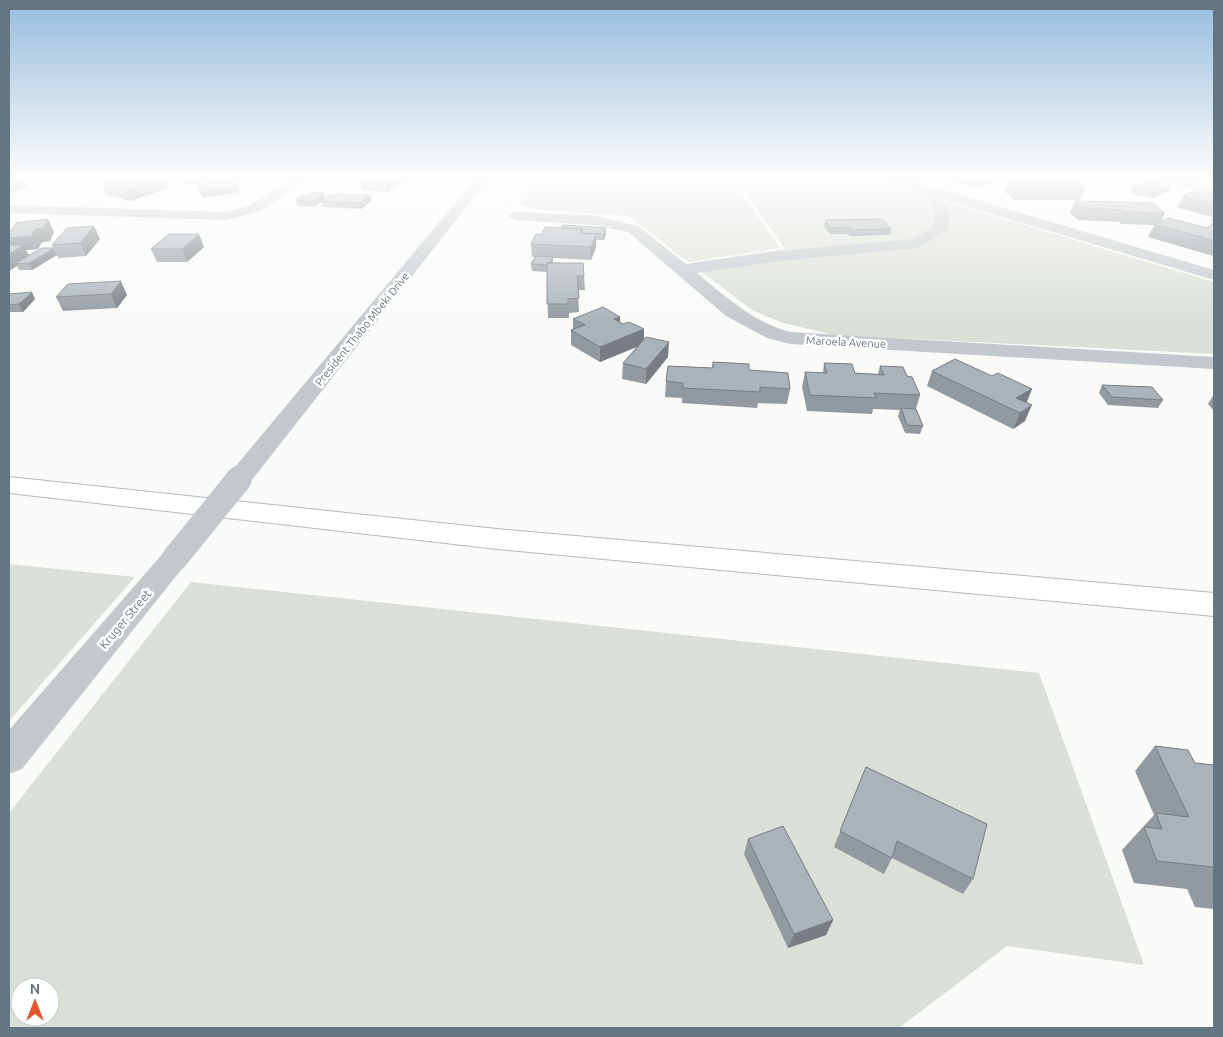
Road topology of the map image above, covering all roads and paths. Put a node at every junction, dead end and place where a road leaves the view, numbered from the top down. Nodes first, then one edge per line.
1 (445, 226) edge
2 (626, 226) edge
3 (941, 226) edge
4 (1049, 226) edge
5 (683, 270) junction
6 (1214, 275) edge
7 (1214, 364) edge
8 (239, 479) joint
9 (9, 486) edge
10 (1214, 605) edge
11 (9, 757) edge

1 - 8 street, President Thabo Mbeki Drive
2 - 5 street, Maroela Avenue
3 - 5 street
4 - 6 street
5 - 7 street, Maroela Avenue
8 - 11 street, Kruger Street, bridge
9 - 10 highway

